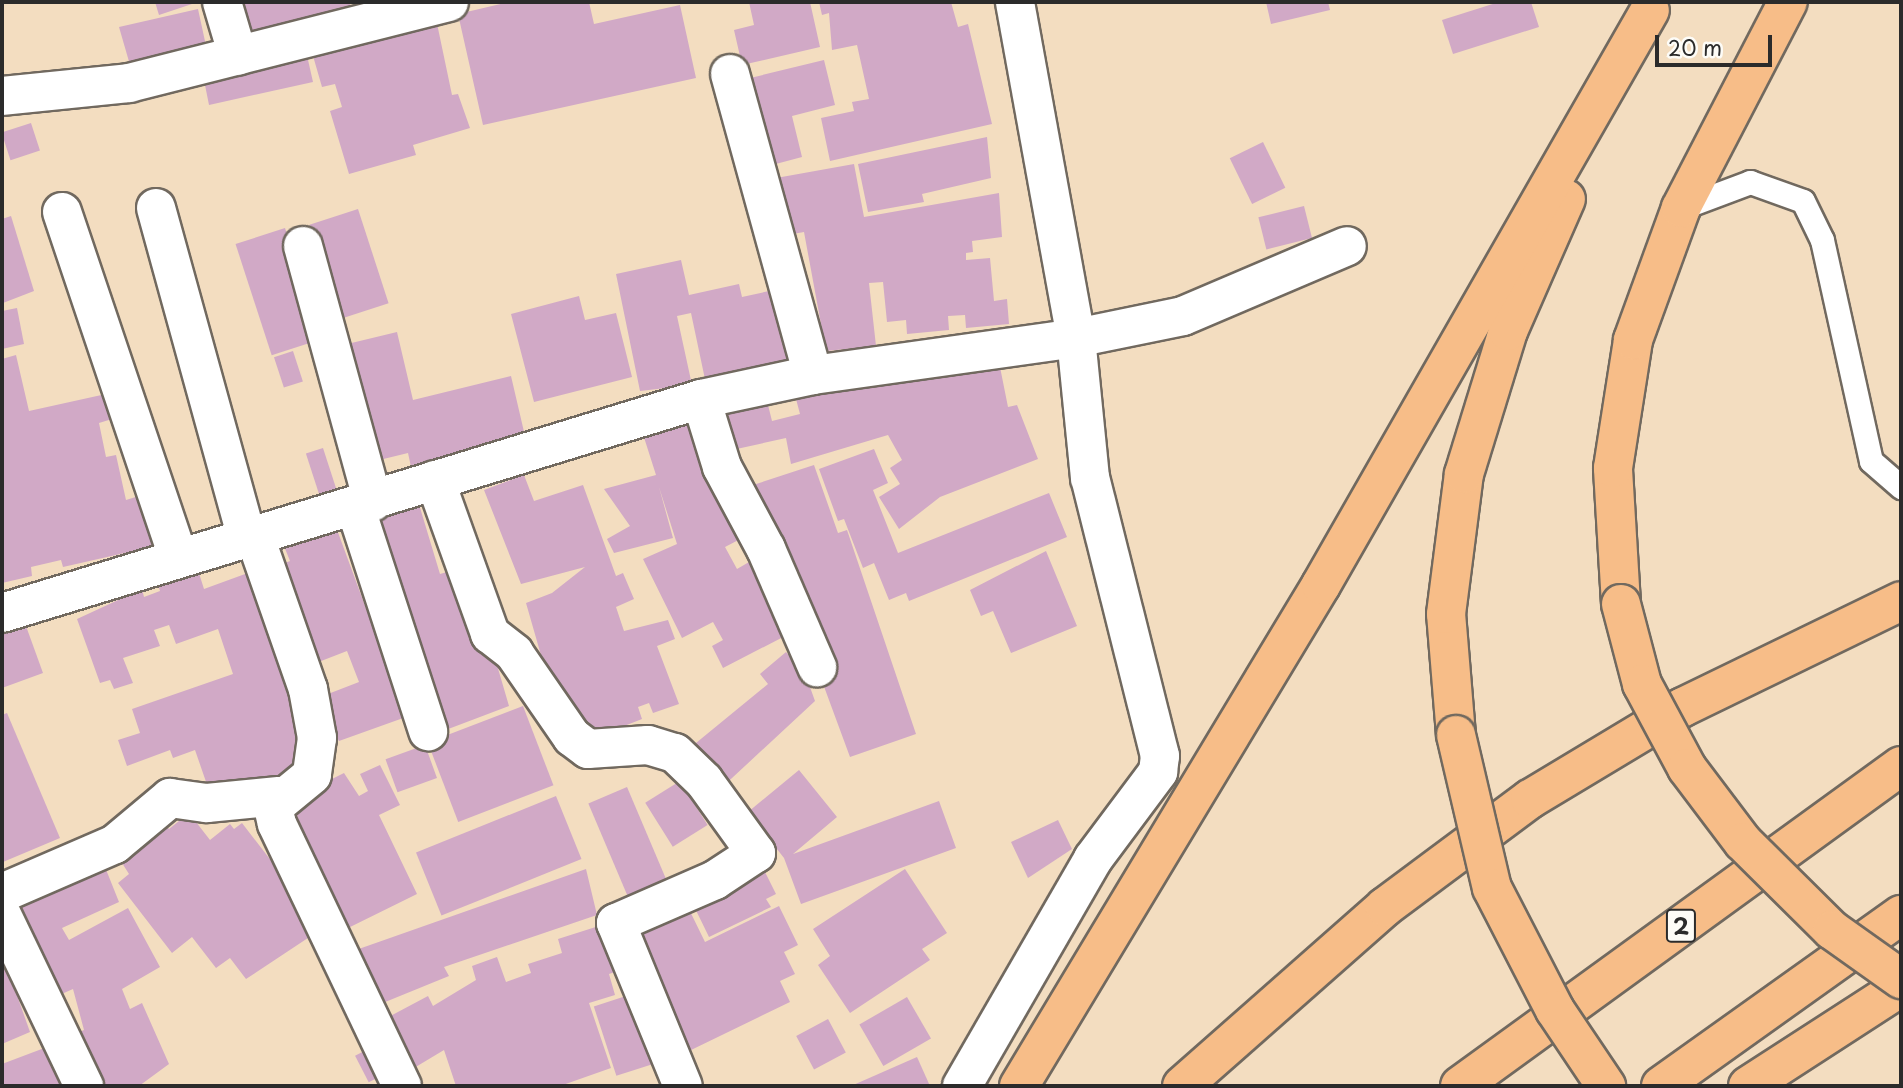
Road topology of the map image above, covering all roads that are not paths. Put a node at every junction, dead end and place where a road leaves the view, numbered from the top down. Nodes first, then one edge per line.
1 (222, 2) edge
2 (1015, 2) edge
3 (1788, 2) edge
4 (431, 4) edge
5 (1651, 6) edge
6 (238, 56) junction
7 (730, 75) dead end
8 (2, 96) edge
9 (156, 208) dead end
10 (1681, 208) junction
11 (62, 212) dead end
12 (303, 246) dead end
13 (1348, 246) dead end
14 (1076, 338) junction
15 (813, 374) junction
16 (701, 400) junction
17 (435, 480) junction
18 (1901, 486) edge
19 (364, 504) junction
20 (251, 538) junction
21 (178, 557) junction
22 (1901, 601) edge
23 (2, 613) edge
24 (817, 667) dead end
25 (428, 731) dead end
26 (1901, 766) edge
27 (279, 796) junction
28 (2, 893) edge
29 (2, 915) edge
30 (1901, 915) edge
31 (1901, 979) edge
32 (1901, 987) edge
33 (390, 1083) edge
34 (84, 1086) edge
35 (683, 1086) edge
36 (962, 1086) edge
37 (1019, 1086) edge
38 (1182, 1086) edge
39 (1460, 1086) edge
40 (1606, 1086) edge
41 (1661, 1086) edge
42 (1748, 1086) edge

1 - 6 street
2 - 14 street
3 - 10 highway
4 - 6 street
5 - 37 highway
5 - 40 highway, bridge
6 - 8 street
7 - 15 street
9 - 20 street
10 - 18 lane
10 - 31 highway, bridge
11 - 21 street
12 - 19 street
13 - 14 street
14 - 15 street
14 - 36 street
15 - 16 street
16 - 17 street
16 - 24 street
17 - 19 street
17 - 35 street
19 - 20 street
19 - 25 street
20 - 21 street
20 - 27 street
21 - 23 street
22 - 38 highway
26 - 39 highway, 2
27 - 28 street
27 - 33 street
29 - 34 street
30 - 41 highway
32 - 42 highway

